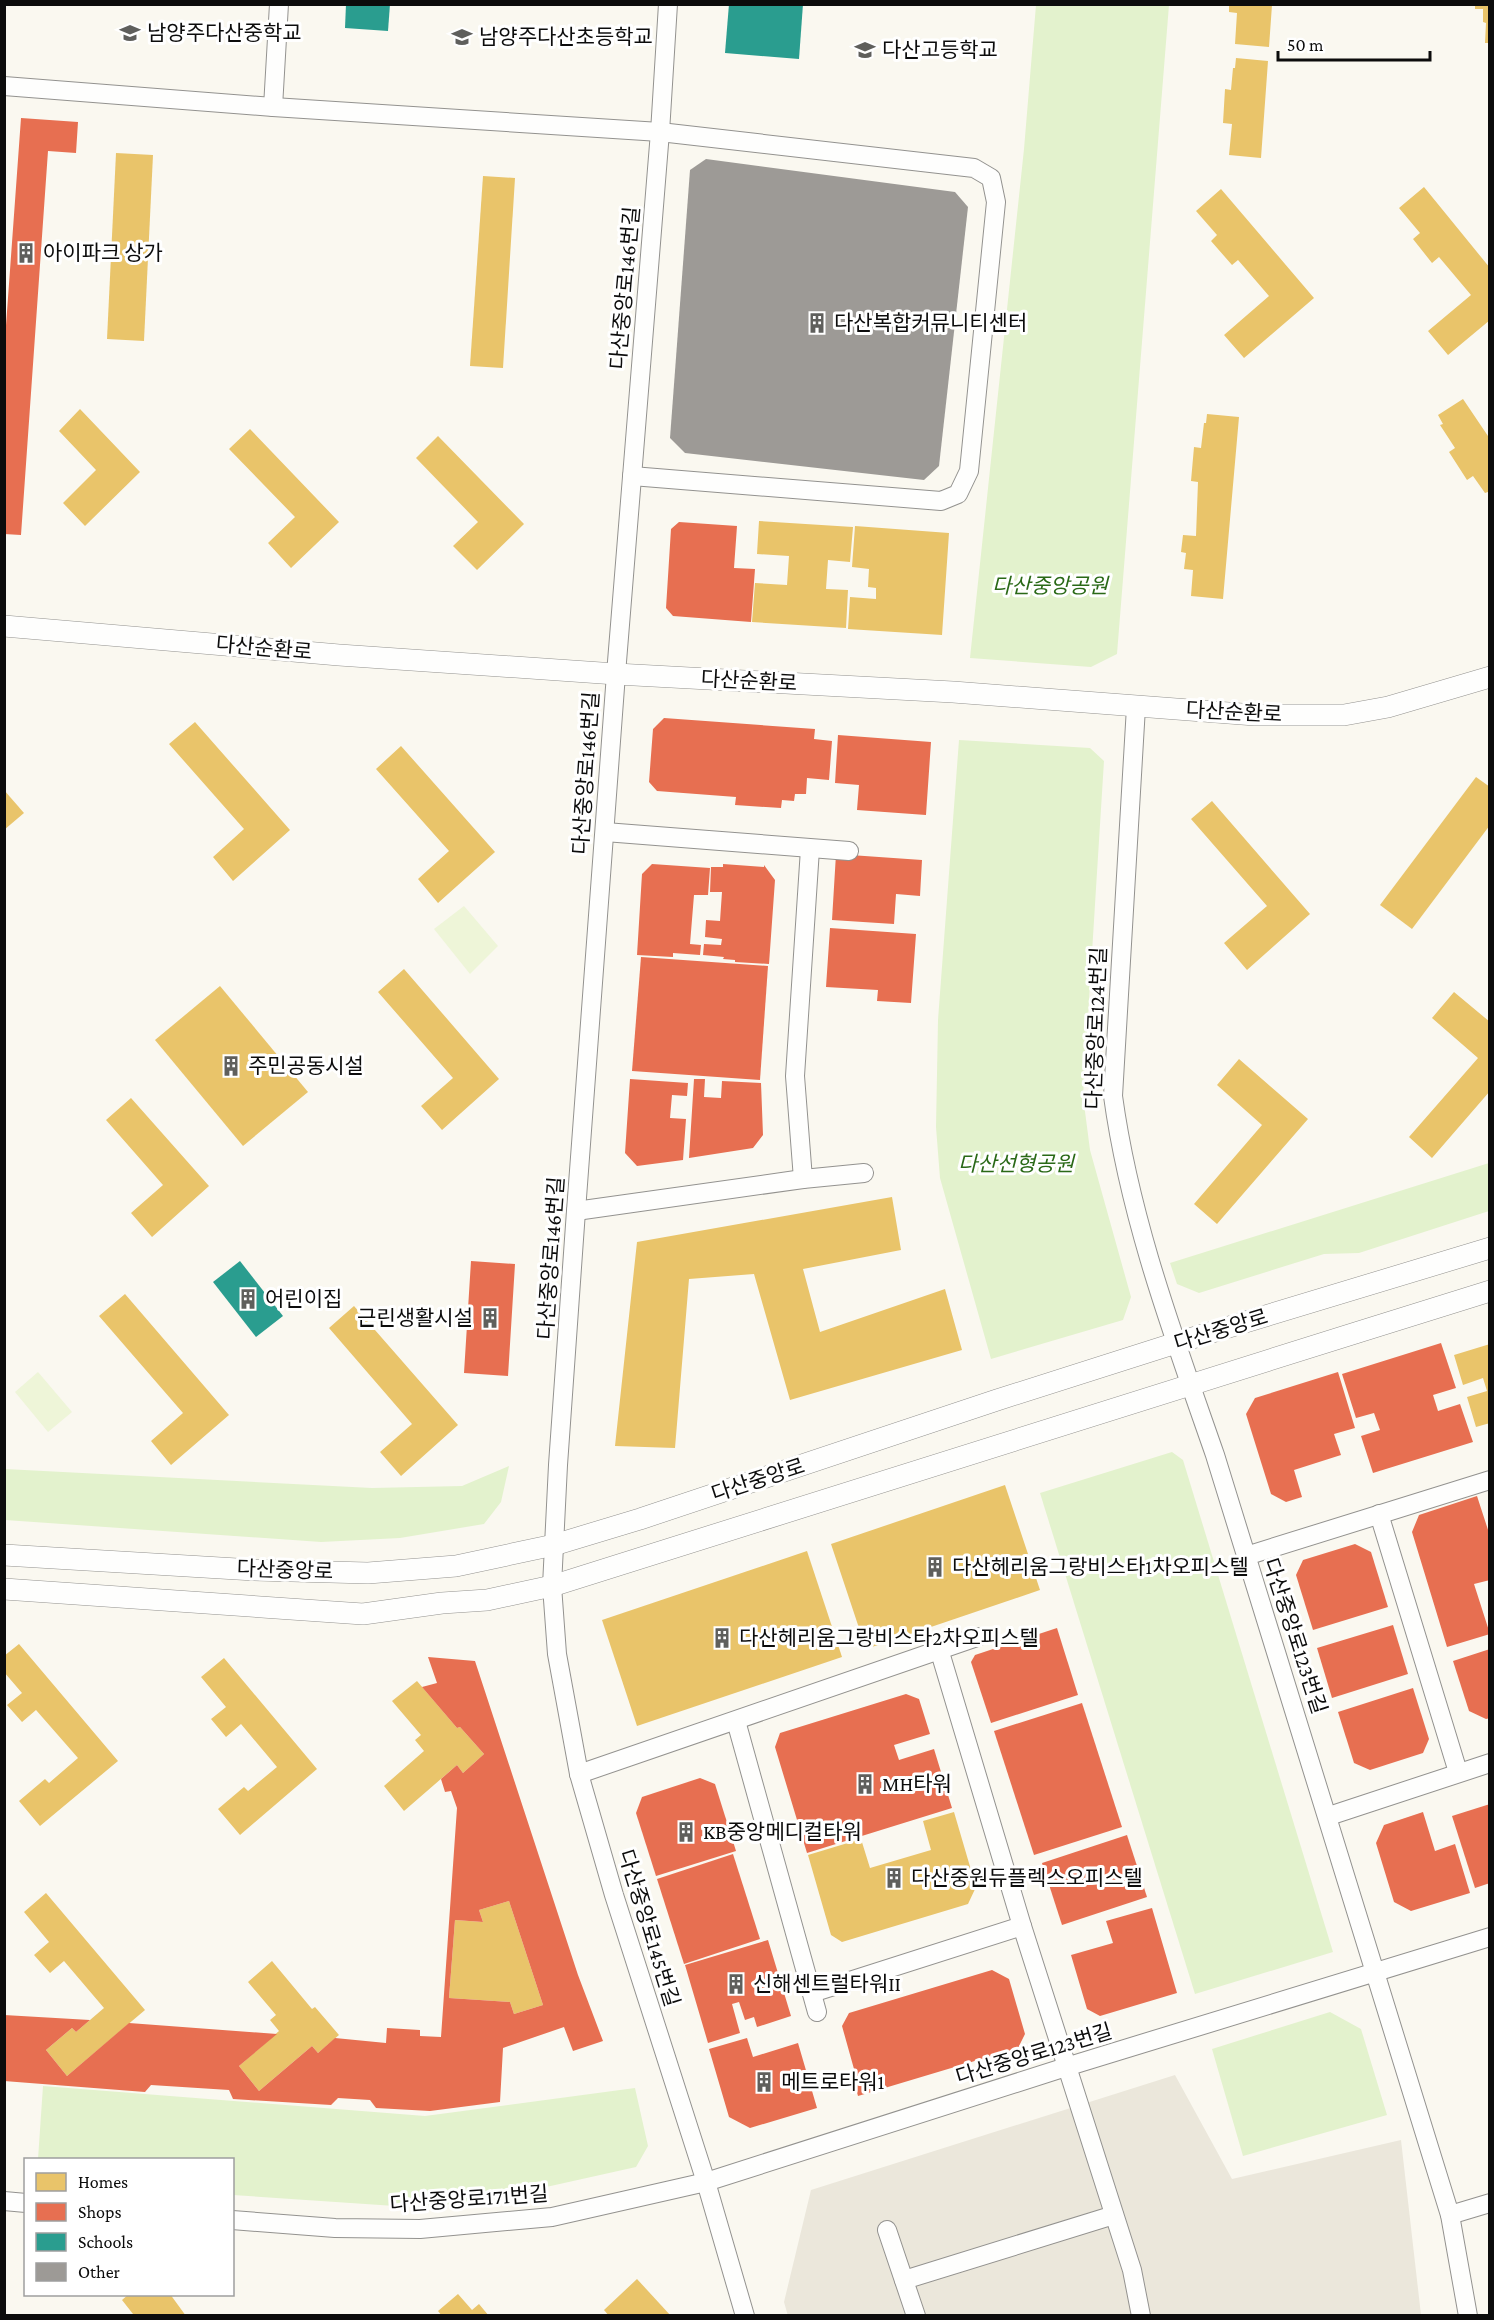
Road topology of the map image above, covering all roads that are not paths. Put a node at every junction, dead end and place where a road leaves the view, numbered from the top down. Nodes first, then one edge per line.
1 (279, 4) edge
2 (668, 4) edge
3 (4, 86) edge
4 (273, 107) junction
5 (660, 132) junction
6 (632, 476) junction
7 (4, 626) edge
8 (616, 674) junction
9 (1490, 677) edge
10 (1136, 707) junction
11 (604, 832) junction
12 (810, 849) junction
13 (849, 851) dead end
14 (864, 1173) dead end
15 (803, 1179) junction
16 (576, 1211) junction
17 (1490, 1248) edge
18 (1490, 1291) edge
19 (1176, 1343) junction
20 (1190, 1384) junction
21 (1490, 1480) edge
22 (1379, 1514) junction
23 (554, 1545) junction
24 (4, 1555) edge
25 (1246, 1556) junction
26 (552, 1586) junction
27 (4, 1589) edge
28 (977, 1637) dead end
29 (939, 1649) junction
30 (736, 1721) junction
31 (1490, 1763) edge
32 (1458, 1773) junction
33 (579, 1774) junction
34 (1329, 1816) junction
35 (1022, 1926) junction
36 (1490, 1937) edge
37 (1376, 1971) junction
38 (812, 1993) junction
39 (817, 2012) dead end
40 (1066, 2067) junction
41 (706, 2182) junction
42 (4, 2201) edge
43 (24, 2203) edge
44 (1490, 2203) edge
45 (1114, 2215) junction
46 (1450, 2215) junction
47 (234, 2220) edge
48 (887, 2230) dead end
49 (904, 2280) junction
50 (745, 2316) edge
51 (916, 2316) edge
52 (1141, 2316) edge
53 (1468, 2316) edge

1 - 4 street
2 - 5 street, 다산중앙로146번길
3 - 4 street
4 - 5 street
5 - 6 street, 다산중앙로146번길
5 - 6 street
6 - 8 street, 다산중앙로146번길
7 - 8 street, 다산순환로
8 - 10 street, 다산순환로
8 - 11 street, 다산중앙로146번길
9 - 10 street, 다산순환로
10 - 19 street, 다산중앙로124번길
11 - 12 street
11 - 16 street, 다산중앙로146번길
12 - 13 street
12 - 15 street
14 - 15 street
15 - 16 street
16 - 23 street, 다산중앙로146번길
17 - 19 street, 다산중앙로
18 - 20 street, 다산중앙로
19 - 20 street, 다산중앙로123번길
19 - 23 street, 다산중앙로
20 - 25 street, 다산중앙로123번길
20 - 26 street, 다산중앙로
21 - 22 street, 다산중앙로123번길
22 - 25 street, 다산중앙로123번길
22 - 32 street
23 - 24 street, 다산중앙로
23 - 26 street, 다산중앙로145번길
25 - 34 street, 다산중앙로123번길
26 - 27 street, 다산중앙로
26 - 33 street, 다산중앙로145번길
28 - 29 street
29 - 30 street
29 - 35 street
30 - 33 street
30 - 38 street
31 - 32 street
32 - 34 street
33 - 41 street, 다산중앙로145번길
34 - 37 street, 다산중앙로123번길
35 - 38 street
35 - 40 street
36 - 37 street, 다산중앙로123번길
37 - 40 street, 다산중앙로123번길
37 - 46 street, 다산중앙로123번길
38 - 39 street
40 - 41 street, 다산중앙로123번길
40 - 45 street
41 - 47 street, 다산중앙로171번길
41 - 50 street, 다산중앙로145번길
42 - 43 street
44 - 46 street
45 - 49 street
45 - 52 street
46 - 53 street, 다산중앙로123번길
48 - 49 street
49 - 51 street

